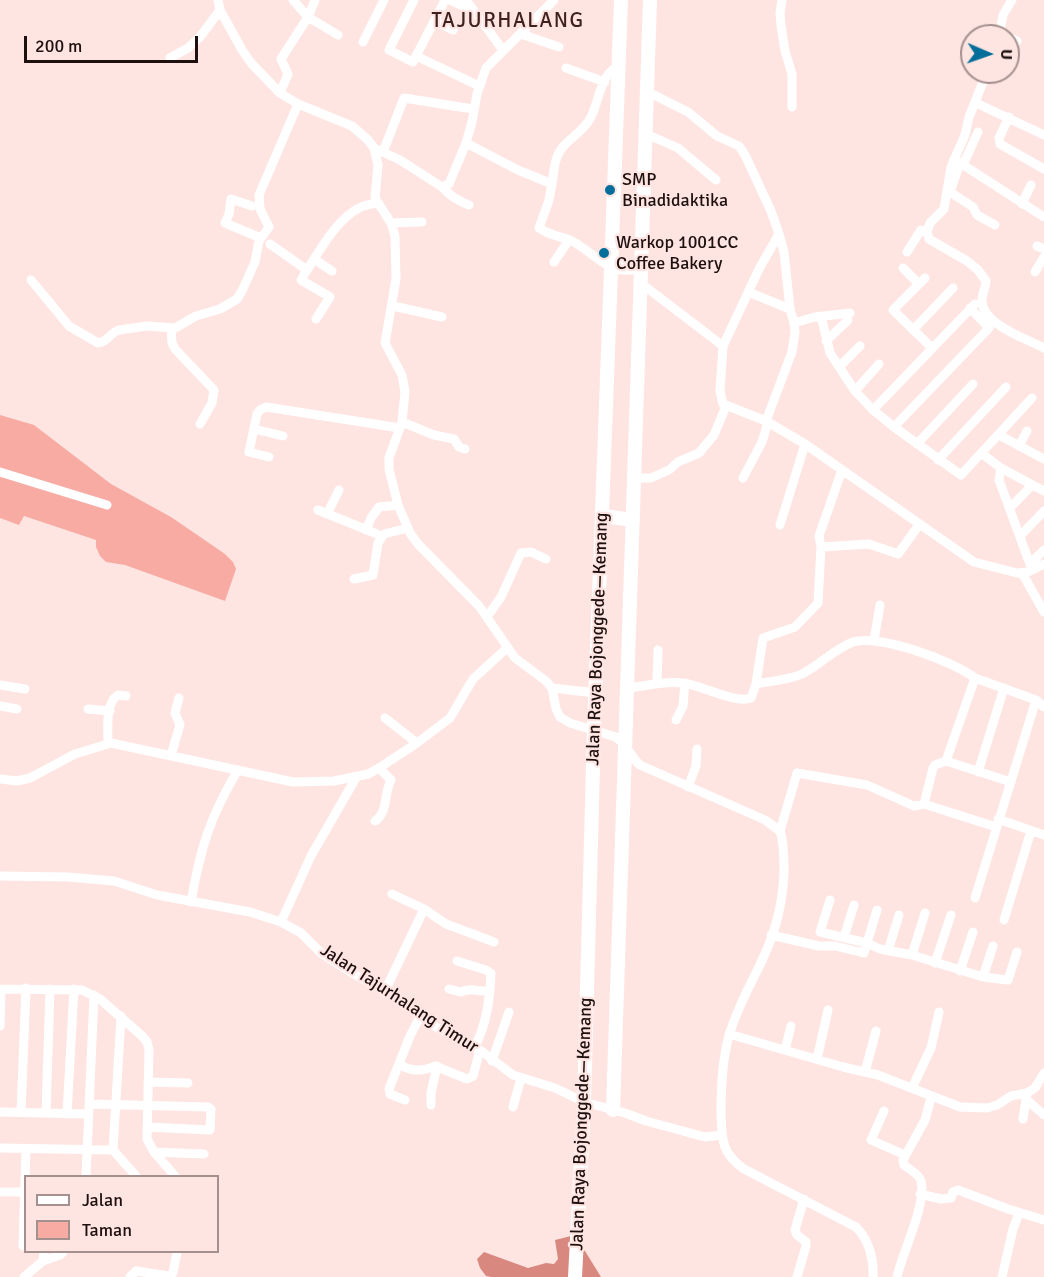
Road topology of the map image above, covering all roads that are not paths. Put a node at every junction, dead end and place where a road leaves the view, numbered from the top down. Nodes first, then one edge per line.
1 (293, 0) edge
2 (315, 0) edge
3 (384, 0) edge
4 (414, 0) edge
5 (445, 0) edge
6 (450, 0) edge
7 (554, 0) edge
8 (621, 0) edge
9 (650, 0) edge
10 (782, 0) edge
11 (1012, 0) edge
12 (217, 3) edge
13 (466, 4) edge
14 (308, 17) junction
15 (434, 21) junction
16 (1004, 24) edge
17 (453, 30) dead end
18 (521, 34) junction
19 (338, 35) dead end
20 (363, 42) dead end
21 (559, 47) dead end
22 (502, 50) junction
23 (416, 56) junction
24 (170, 57) dead end
25 (619, 67) junction
26 (566, 68) dead end
27 (605, 82) junction
28 (475, 84) dead end
29 (983, 84) edge
30 (648, 92) junction
31 (280, 93) junction
32 (976, 103) junction
33 (298, 104) junction
34 (792, 106) dead end
35 (473, 109) junction
36 (1009, 117) junction
37 (978, 132) dead end
38 (646, 134) junction
39 (1044, 135) edge
40 (466, 142) junction
41 (379, 150) junction
42 (959, 162) junction
43 (1044, 169) edge
44 (717, 180) dead end
45 (552, 184) junction
46 (1031, 185) dead end
47 (442, 187) junction
48 (377, 203) junction
49 (1022, 204) junction
50 (469, 205) dead end
51 (252, 206) dead end
52 (1044, 216) edge
53 (391, 222) junction
54 (422, 222) dead end
55 (995, 225) dead end
56 (927, 232) junction
57 (779, 234) junction
58 (569, 240) junction
59 (265, 241) junction
60 (907, 252) dead end
61 (1044, 257) edge
62 (314, 259) junction
63 (554, 262) dead end
64 (611, 267) junction
65 (641, 268) junction
66 (903, 268) dead end
67 (307, 270) junction
68 (332, 272) dead end
69 (1035, 272) dead end
70 (31, 280) dead end
71 (642, 284) junction
72 (953, 288) dead end
73 (748, 292) junction
74 (393, 306) junction
75 (790, 309) junction
76 (821, 316) junction
77 (442, 317) dead end
78 (316, 319) dead end
79 (794, 323) junction
80 (171, 328) junction
81 (913, 330) junction
82 (826, 341) junction
83 (723, 346) junction
84 (860, 346) dead end
85 (932, 348) junction
86 (1044, 348) edge
87 (879, 364) dead end
88 (840, 366) junction
89 (973, 384) dead end
90 (1006, 387) dead end
91 (855, 392) junction
92 (1032, 398) dead end
93 (726, 406) junction
94 (873, 410) junction
95 (767, 422) junction
96 (200, 424) dead end
97 (401, 425) junction
98 (894, 427) junction
99 (254, 429) junction
100 (1027, 431) dead end
101 (999, 435) junction
102 (283, 436) dead end
103 (805, 444) junction
104 (916, 444) junction
105 (1019, 446) junction
106 (465, 449) dead end
107 (981, 453) junction
108 (269, 457) dead end
109 (1043, 457) edge
110 (938, 460) junction
111 (1001, 468) junction
112 (842, 470) junction
113 (0, 472) edge
114 (635, 478) junction
115 (743, 478) dead end
116 (1032, 485) junction
117 (339, 490) dead end
118 (1044, 491) edge
119 (107, 505) dead end
120 (398, 505) junction
121 (1010, 508) junction
122 (1044, 511) edge
123 (603, 516) junction
124 (633, 520) junction
125 (780, 525) dead end
126 (918, 525) junction
127 (408, 528) junction
128 (366, 530) junction
129 (377, 534) dead end
130 (1021, 535) junction
131 (821, 547) junction
132 (1044, 550) edge
133 (546, 559) dead end
134 (1044, 564) edge
135 (1022, 573) junction
136 (354, 579) dead end
137 (880, 605) dead end
138 (1044, 612) edge
139 (487, 617) junction
140 (874, 640) junction
141 (507, 648) junction
142 (658, 650) dead end
143 (975, 678) junction
144 (657, 683) junction
145 (685, 683) junction
146 (756, 684) junction
147 (0, 685) edge
148 (552, 688) junction
149 (626, 688) junction
150 (1004, 688) junction
151 (25, 689) dead end
152 (596, 693) junction
153 (126, 696) dead end
154 (179, 698) dead end
155 (1041, 702) edge
156 (0, 706) edge
157 (17, 709) dead end
158 (88, 709) dead end
159 (110, 711) junction
160 (385, 718) dead end
161 (675, 720) dead end
162 (594, 729) junction
163 (108, 743) junction
164 (417, 743) junction
165 (624, 744) junction
166 (697, 748) dead end
167 (171, 755) junction
168 (946, 761) junction
169 (380, 768) junction
170 (238, 770) junction
171 (978, 772) junction
172 (357, 776) junction
173 (0, 779) edge
174 (1011, 782) junction
175 (688, 787) junction
176 (924, 804) junction
177 (375, 820) dead end
178 (997, 823) junction
179 (780, 831) junction
180 (1031, 831) junction
181 (1044, 835) edge
182 (0, 876) edge
183 (392, 894) dead end
184 (975, 898) dead end
185 (830, 900) dead end
186 (191, 902) junction
187 (854, 905) dead end
188 (424, 909) junction
189 (877, 910) dead end
190 (925, 913) dead end
191 (899, 915) dead end
192 (951, 915) dead end
193 (1004, 920) dead end
194 (281, 922) junction
195 (973, 932) dead end
196 (771, 935) junction
197 (844, 937) junction
198 (494, 942) dead end
199 (867, 944) junction
200 (993, 946) dead end
201 (888, 951) junction
202 (1017, 952) dead end
203 (912, 955) junction
204 (456, 961) dead end
205 (935, 963) junction
206 (960, 971) junction
207 (983, 977) junction
208 (26, 988) junction
209 (1, 989) edge
210 (50, 989) junction
211 (74, 989) junction
212 (449, 989) dead end
213 (490, 990) junction
214 (384, 993) junction
215 (94, 995) junction
216 (828, 1010) dead end
217 (509, 1012) dead end
218 (939, 1012) dead end
219 (121, 1016) junction
220 (420, 1017) junction
221 (0, 1026) edge
222 (791, 1026) dead end
223 (876, 1031) dead end
224 (729, 1034) junction
225 (477, 1049) junction
226 (785, 1050) junction
227 (817, 1059) junction
228 (492, 1061) junction
229 (399, 1064) junction
230 (436, 1066) junction
231 (865, 1072) junction
232 (1044, 1073) edge
233 (521, 1078) junction
234 (148, 1082) junction
235 (188, 1083) dead end
236 (912, 1088) junction
237 (1026, 1096) junction
238 (932, 1098) junction
239 (405, 1100) dead end
240 (584, 1102) junction
241 (90, 1104) junction
242 (115, 1105) junction
243 (147, 1105) junction
244 (432, 1105) dead end
245 (513, 1107) dead end
246 (613, 1110) junction
247 (884, 1111) dead end
248 (0, 1112) edge
249 (21, 1112) junction
250 (46, 1113) junction
251 (67, 1114) junction
252 (89, 1114) junction
253 (1044, 1114) edge
254 (1023, 1119) dead end
255 (147, 1127) junction
256 (722, 1135) junction
257 (0, 1148) edge
258 (26, 1149) junction
259 (113, 1150) junction
260 (87, 1151) junction
261 (154, 1152) junction
262 (204, 1154) dead end
263 (905, 1155) junction
264 (25, 1175) edge
265 (86, 1175) edge
266 (135, 1175) edge
267 (174, 1175) edge
268 (0, 1191) edge
269 (24, 1192) edge
270 (920, 1194) junction
271 (804, 1199) junction
272 (1019, 1213) junction
273 (1044, 1220) edge
274 (23, 1246) dead end
275 (62, 1253) edge
276 (177, 1253) edge
277 (44, 1256) edge
278 (24, 1277) edge
279 (130, 1277) edge
280 (576, 1277) edge
281 (797, 1277) edge
282 (873, 1277) edge
283 (897, 1277) edge
284 (1002, 1277) edge

1 - 14 street
2 - 14 street
3 - 20 street
4 - 23 street
5 - 15 street
6 - 13 street
7 - 18 street
8 - 25 highway, Jalan Raya Bojonggede—Kemang
9 - 30 highway, Jalan Raya Bojonggede—Kemang
10 - 34 street
11 - 16 street
12 - 24 street
12 - 31 street
13 - 22 street
14 - 19 street
14 - 31 street
15 - 17 street
15 - 23 street
18 - 21 street
18 - 22 street
22 - 35 street
23 - 28 street
25 - 27 street
25 - 64 highway, Jalan Raya Bojonggede—Kemang
26 - 27 street
27 - 45 street
29 - 32 street
30 - 38 highway, Jalan Raya Bojonggede—Kemang
30 - 57 street
31 - 33 street
32 - 36 street
32 - 42 street
33 - 41 street
33 - 59 street
35 - 40 street
35 - 41 street
36 - 39 street
36 - 43 street
37 - 42 street
38 - 44 street
38 - 65 highway, Jalan Raya Bojonggede—Kemang
40 - 45 street
40 - 47 street
41 - 47 street
41 - 48 street
42 - 49 street
42 - 55 street
42 - 56 street
45 - 58 street
46 - 49 street
47 - 50 street
48 - 53 street
48 - 62 street
49 - 52 street
51 - 59 street
53 - 54 street
53 - 74 street
56 - 60 street
56 - 86 street
57 - 73 street
57 - 75 street
58 - 63 street
58 - 64 street
59 - 67 street
59 - 80 street
61 - 69 street
62 - 67 street
62 - 68 street
64 - 65 highway
64 - 123 highway, Jalan Raya Bojonggede—Kemang
65 - 71 highway, Jalan Raya Bojonggede—Kemang
66 - 81 street
67 - 78 street
70 - 80 street
71 - 83 street
71 - 114 highway, Jalan Raya Bojonggede—Kemang
72 - 81 street
73 - 75 street
73 - 83 street
74 - 77 street
74 - 97 street
75 - 79 street
76 - 79 street
76 - 82 street
76 - 82 street
79 - 95 street
80 - 96 street
81 - 85 street
82 - 88 street
83 - 93 street
84 - 88 street
85 - 94 street
85 - 98 street
87 - 91 street
88 - 91 street
89 - 104 street
90 - 110 street
91 - 94 street
92 - 101 street
93 - 95 street
93 - 114 street
94 - 98 street
95 - 103 street
95 - 115 street
97 - 99 street
97 - 106 street
97 - 120 street
98 - 104 street
99 - 102 street
99 - 108 street
100 - 105 street
101 - 105 street
101 - 107 street
103 - 112 street
103 - 125 street
104 - 110 street
105 - 109 street
107 - 110 street
107 - 111 street
111 - 116 street
111 - 121 street
112 - 126 street
112 - 131 street
113 - 119 street
114 - 124 highway, Jalan Raya Bojonggede—Kemang
116 - 118 street
116 - 121 street
117 - 128 street
120 - 127 street
120 - 128 street
121 - 130 street
122 - 130 street
123 - 124 highway
123 - 152 highway, Jalan Raya Bojonggede—Kemang
124 - 149 highway, Jalan Raya Bojonggede—Kemang
126 - 131 street
126 - 135 street
127 - 136 street
127 - 139 street
128 - 129 street
130 - 132 street
131 - 146 street
133 - 139 street
134 - 135 street
135 - 138 street
137 - 140 street
139 - 141 street
140 - 143 street
140 - 146 street
141 - 148 street
141 - 164 street
142 - 144 street
143 - 150 street
143 - 168 street
144 - 145 street
144 - 149 street
145 - 146 street
145 - 161 street
147 - 151 street
148 - 152 street
148 - 162 street
149 - 165 highway, Jalan Raya Bojonggede—Kemang
150 - 155 street
150 - 171 street
152 - 162 highway, Jalan Raya Bojonggede—Kemang
153 - 159 street
154 - 167 street
155 - 174 street
156 - 157 street
158 - 159 street
159 - 163 street
160 - 164 street
162 - 165 street
162 - 240 highway, Jalan Raya Bojonggede—Kemang
163 - 167 street
163 - 173 street
164 - 169 street
165 - 175 street
165 - 246 highway, Jalan Raya Bojonggede—Kemang
166 - 175 street
167 - 170 street
168 - 171 street
168 - 176 street
169 - 172 street
169 - 177 street
170 - 172 street
170 - 186 street
171 - 174 street
172 - 194 street
174 - 178 street
175 - 179 street
176 - 178 street
176 - 179 street
178 - 180 street
178 - 184 street
179 - 196 street
180 - 181 street
180 - 193 street
182 - 186 street, Jalan Tajurhalang Timur
183 - 188 street
185 - 197 street
186 - 194 street, Jalan Tajurhalang Timur
187 - 197 street
188 - 198 street
188 - 214 street
189 - 199 street
190 - 203 street
191 - 201 street
192 - 205 street
194 - 214 street, Jalan Tajurhalang Timur
195 - 206 street
196 - 199 street
196 - 224 street
197 - 199 street
199 - 201 street
200 - 207 street
201 - 203 street
202 - 207 street
203 - 205 street
204 - 213 street
205 - 206 street
206 - 207 street
208 - 209 street
208 - 210 street
208 - 249 street
209 - 221 street
210 - 211 street
210 - 250 street
211 - 215 street
211 - 251 street
212 - 213 street
213 - 225 street
214 - 220 street, Jalan Tajurhalang Timur
215 - 219 street
215 - 241 street
216 - 227 street
217 - 228 street
218 - 236 street
219 - 234 street
219 - 242 street
220 - 225 street, Jalan Tajurhalang Timur
220 - 229 street
222 - 226 street
223 - 231 street
224 - 226 street
224 - 256 street
225 - 228 street, Jalan Tajurhalang Timur
225 - 230 street
226 - 227 street
227 - 231 street
228 - 233 street, Jalan Tajurhalang Timur
229 - 230 street
229 - 239 street
230 - 244 street
231 - 236 street
232 - 237 street
233 - 240 street, Jalan Tajurhalang Timur
233 - 245 street
234 - 235 street
234 - 243 street
236 - 238 street
237 - 238 street
237 - 253 street
237 - 254 street
238 - 263 street
240 - 246 street, Jalan Tajurhalang Timur
240 - 280 highway, Jalan Raya Bojonggede—Kemang
241 - 242 street
241 - 252 street
242 - 243 street
242 - 259 street
243 - 255 street
243 - 255 street
246 - 256 street, Jalan Tajurhalang Timur
247 - 263 street
248 - 249 street
249 - 250 street
250 - 251 street
251 - 252 street
252 - 260 street
255 - 261 street
256 - 271 street
257 - 258 street
258 - 260 street
258 - 264 street
259 - 260 street
259 - 266 street
260 - 265 street
261 - 262 street
261 - 267 street
263 - 270 street
268 - 269 street
269 - 274 street
270 - 272 street
270 - 283 street
271 - 281 street
271 - 282 street
272 - 273 street
272 - 284 street
275 - 277 street
276 - 279 street
277 - 278 street

